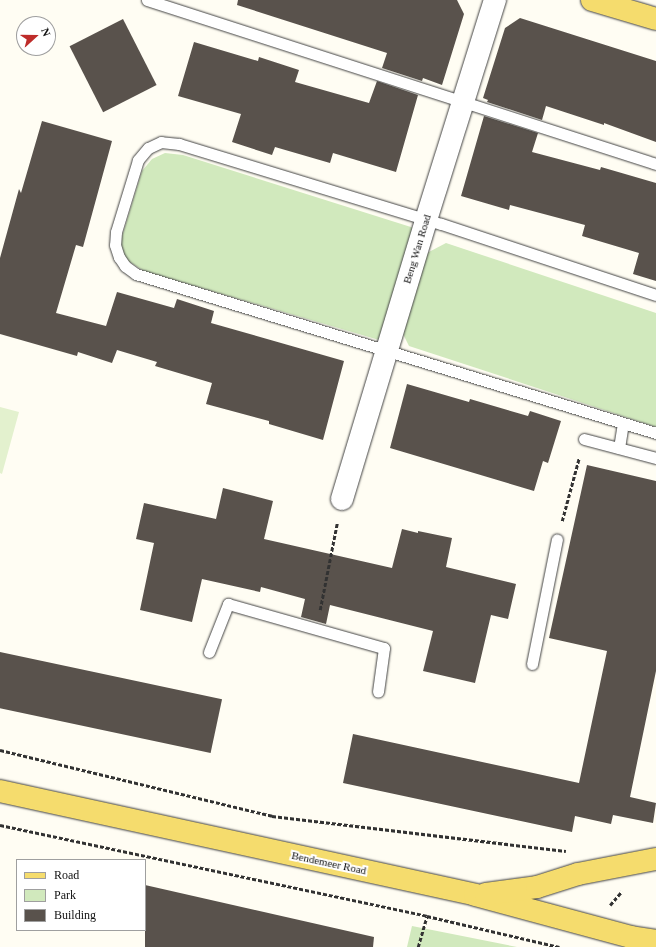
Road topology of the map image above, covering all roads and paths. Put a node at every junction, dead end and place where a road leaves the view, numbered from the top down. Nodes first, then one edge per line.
1 (147, 0) edge
2 (496, 0) edge
3 (592, 0) edge
4 (656, 19) edge
5 (463, 102) junction
6 (656, 164) edge
7 (426, 220) junction
8 (656, 295) edge
9 (386, 351) junction
10 (623, 423) junction
11 (656, 433) edge
12 (584, 439) joint
13 (618, 448) junction
14 (656, 458) edge
15 (342, 499) joint
16 (557, 539) joint
17 (316, 628) junction
18 (209, 652) dead end
19 (532, 664) dead end
20 (378, 692) dead end
21 (0, 750) edge
22 (0, 791) edge
23 (0, 825) edge
24 (572, 851) dead end
25 (656, 858) edge
26 (475, 895) junction
27 (427, 916) junction
28 (656, 941) edge
29 (418, 947) edge
30 (559, 947) edge

1 - 5 lane
2 - 5 street, Beng Wan Road
3 - 4 main road
5 - 6 lane
5 - 7 street, Beng Wan Road
7 - 8 lane
7 - 9 street, Beng Wan Road
7 - 9 lane
9 - 10 lane
9 - 15 street, Beng Wan Road
10 - 11 lane
10 - 13 lane
12 - 13 lane
12 - 16 path
13 - 14 lane
15 - 17 path
16 - 19 lane
17 - 18 lane
17 - 20 lane
21 - 24 path
22 - 26 main road, Bendemeer Road
23 - 27 path
25 - 26 main road
26 - 28 main road, Bendemeer Road
27 - 29 path
27 - 30 path

